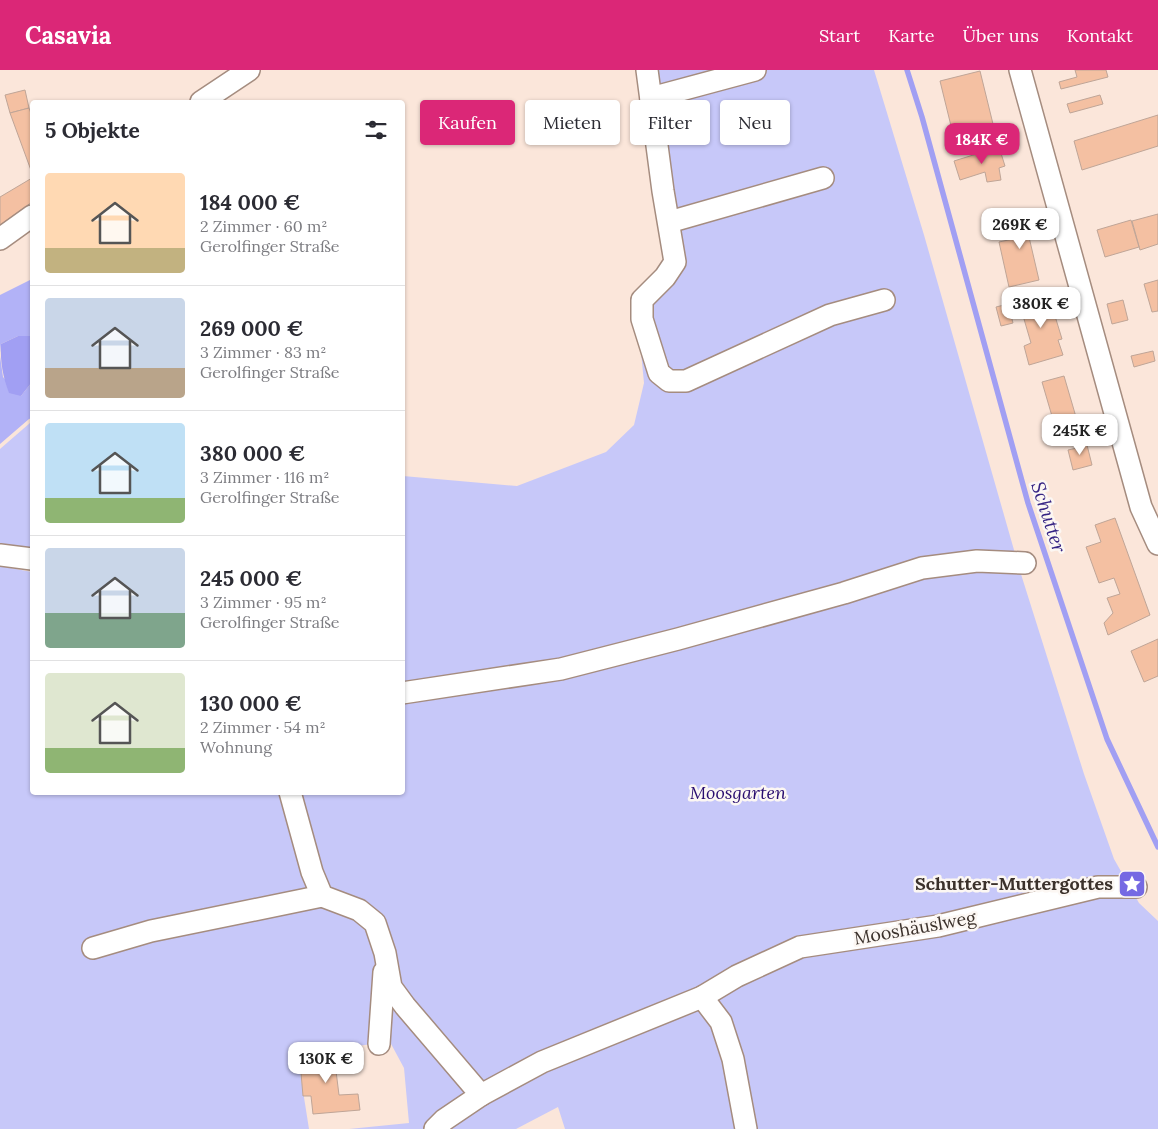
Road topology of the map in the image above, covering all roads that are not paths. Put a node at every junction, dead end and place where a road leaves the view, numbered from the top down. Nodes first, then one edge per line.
1 (249, 70) edge
2 (646, 70) edge
3 (755, 70) edge
4 (1020, 70) edge
5 (651, 98) junction
6 (203, 100) edge
7 (823, 178) dead end
8 (30, 217) edge
9 (669, 222) junction
10 (0, 238) edge
11 (884, 300) dead end
12 (1150, 507) edge
13 (1158, 544) edge
14 (0, 555) edge
15 (30, 559) edge
16 (1025, 563) dead end
17 (405, 693) edge
18 (291, 795) edge
19 (1136, 886) dead end
20 (322, 896) junction
21 (93, 948) dead end
22 (385, 953) junction
23 (702, 996) junction
24 (379, 1044) dead end
25 (481, 1095) junction
26 (436, 1129) edge
27 (746, 1129) edge

1 - 6 street
2 - 5 street
3 - 5 street
4 - 12 street
5 - 9 street
7 - 9 street
8 - 10 street
9 - 11 street
12 - 13 street
14 - 15 street
16 - 17 street
18 - 20 street
19 - 23 street, Mooshäuslweg
20 - 21 street
20 - 22 street
22 - 24 street
22 - 25 street
23 - 25 street, Mooshäuslweg
23 - 27 street
25 - 26 street, Mooshäuslweg

